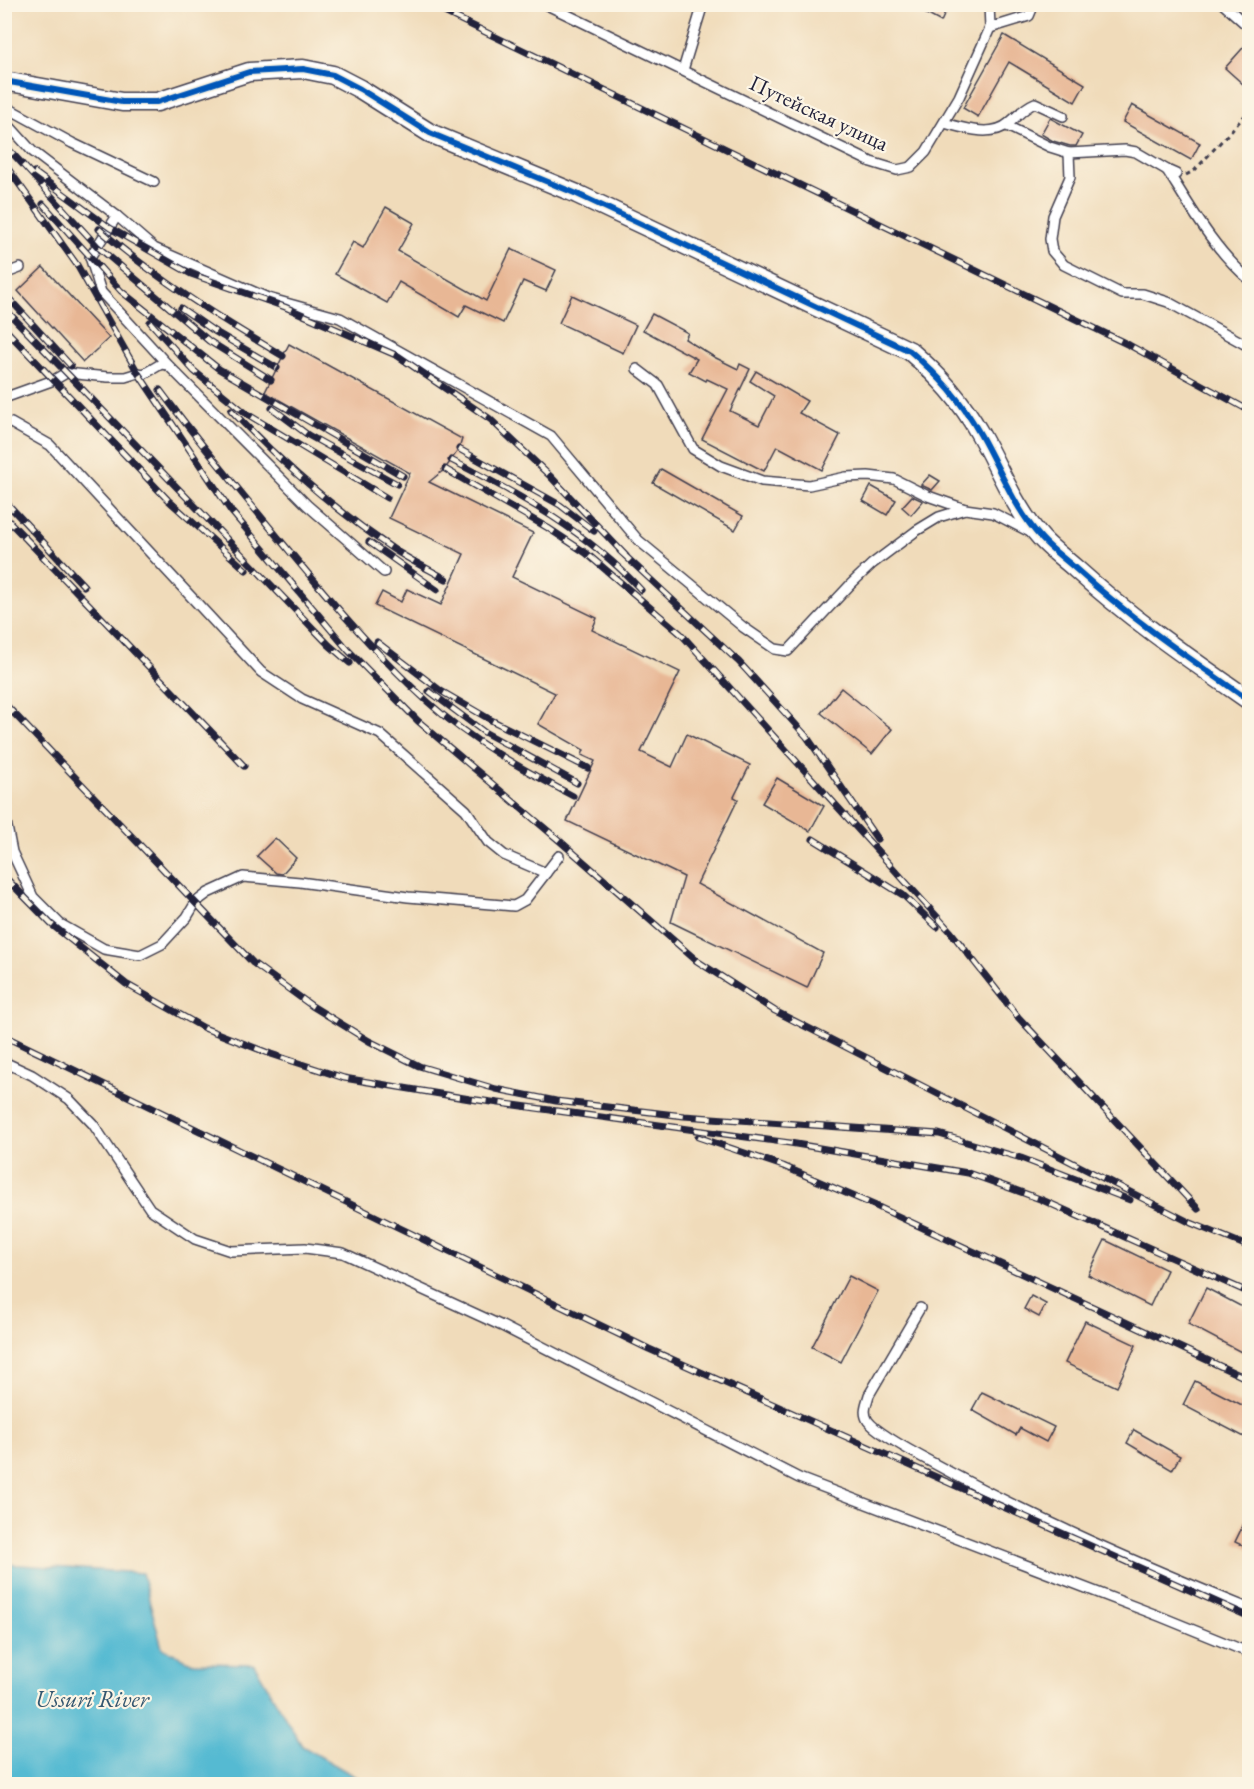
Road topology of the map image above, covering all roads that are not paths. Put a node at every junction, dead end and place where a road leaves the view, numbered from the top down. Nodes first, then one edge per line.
1 (545, 4) edge
2 (703, 4) edge
3 (989, 4) edge
4 (1034, 4) edge
5 (1223, 4) edge
6 (990, 28) junction
7 (1250, 28) edge
8 (683, 70) junction
9 (4, 81) edge
10 (4, 106) edge
11 (1063, 117) dead end
12 (4, 120) edge
13 (944, 123) junction
14 (1007, 126) junction
15 (1070, 153) junction
16 (154, 182) dead end
17 (117, 216) junction
18 (20, 268) dead end
19 (4, 271) edge
20 (1250, 280) edge
21 (1250, 347) edge
22 (168, 365) junction
23 (637, 369) dead end
24 (4, 398) edge
25 (4, 422) edge
26 (966, 509) junction
27 (1042, 538) junction
28 (384, 572) dead end
29 (1250, 701) edge
30 (4, 812) edge
31 (559, 856) dead end
32 (546, 873) junction
33 (4, 1062) edge
34 (920, 1308) dead end
35 (1250, 1609) edge
36 (1250, 1653) edge

1 - 8 lane, Путейская улица
2 - 8 lane
3 - 6 lane, Путейская улица
4 - 6 lane
5 - 7 lane
6 - 13 lane, Путейская улица
8 - 13 lane, Путейская улица
9 - 27 street
10 - 16 lane
11 - 14 lane
12 - 17 lane
13 - 14 lane
14 - 15 lane
15 - 20 lane
15 - 21 lane
17 - 22 lane
17 - 26 lane
18 - 19 lane
22 - 24 lane
22 - 28 lane
23 - 26 lane
25 - 32 lane
26 - 27 lane
27 - 29 street
30 - 32 lane
31 - 32 lane
33 - 36 lane
34 - 35 lane

